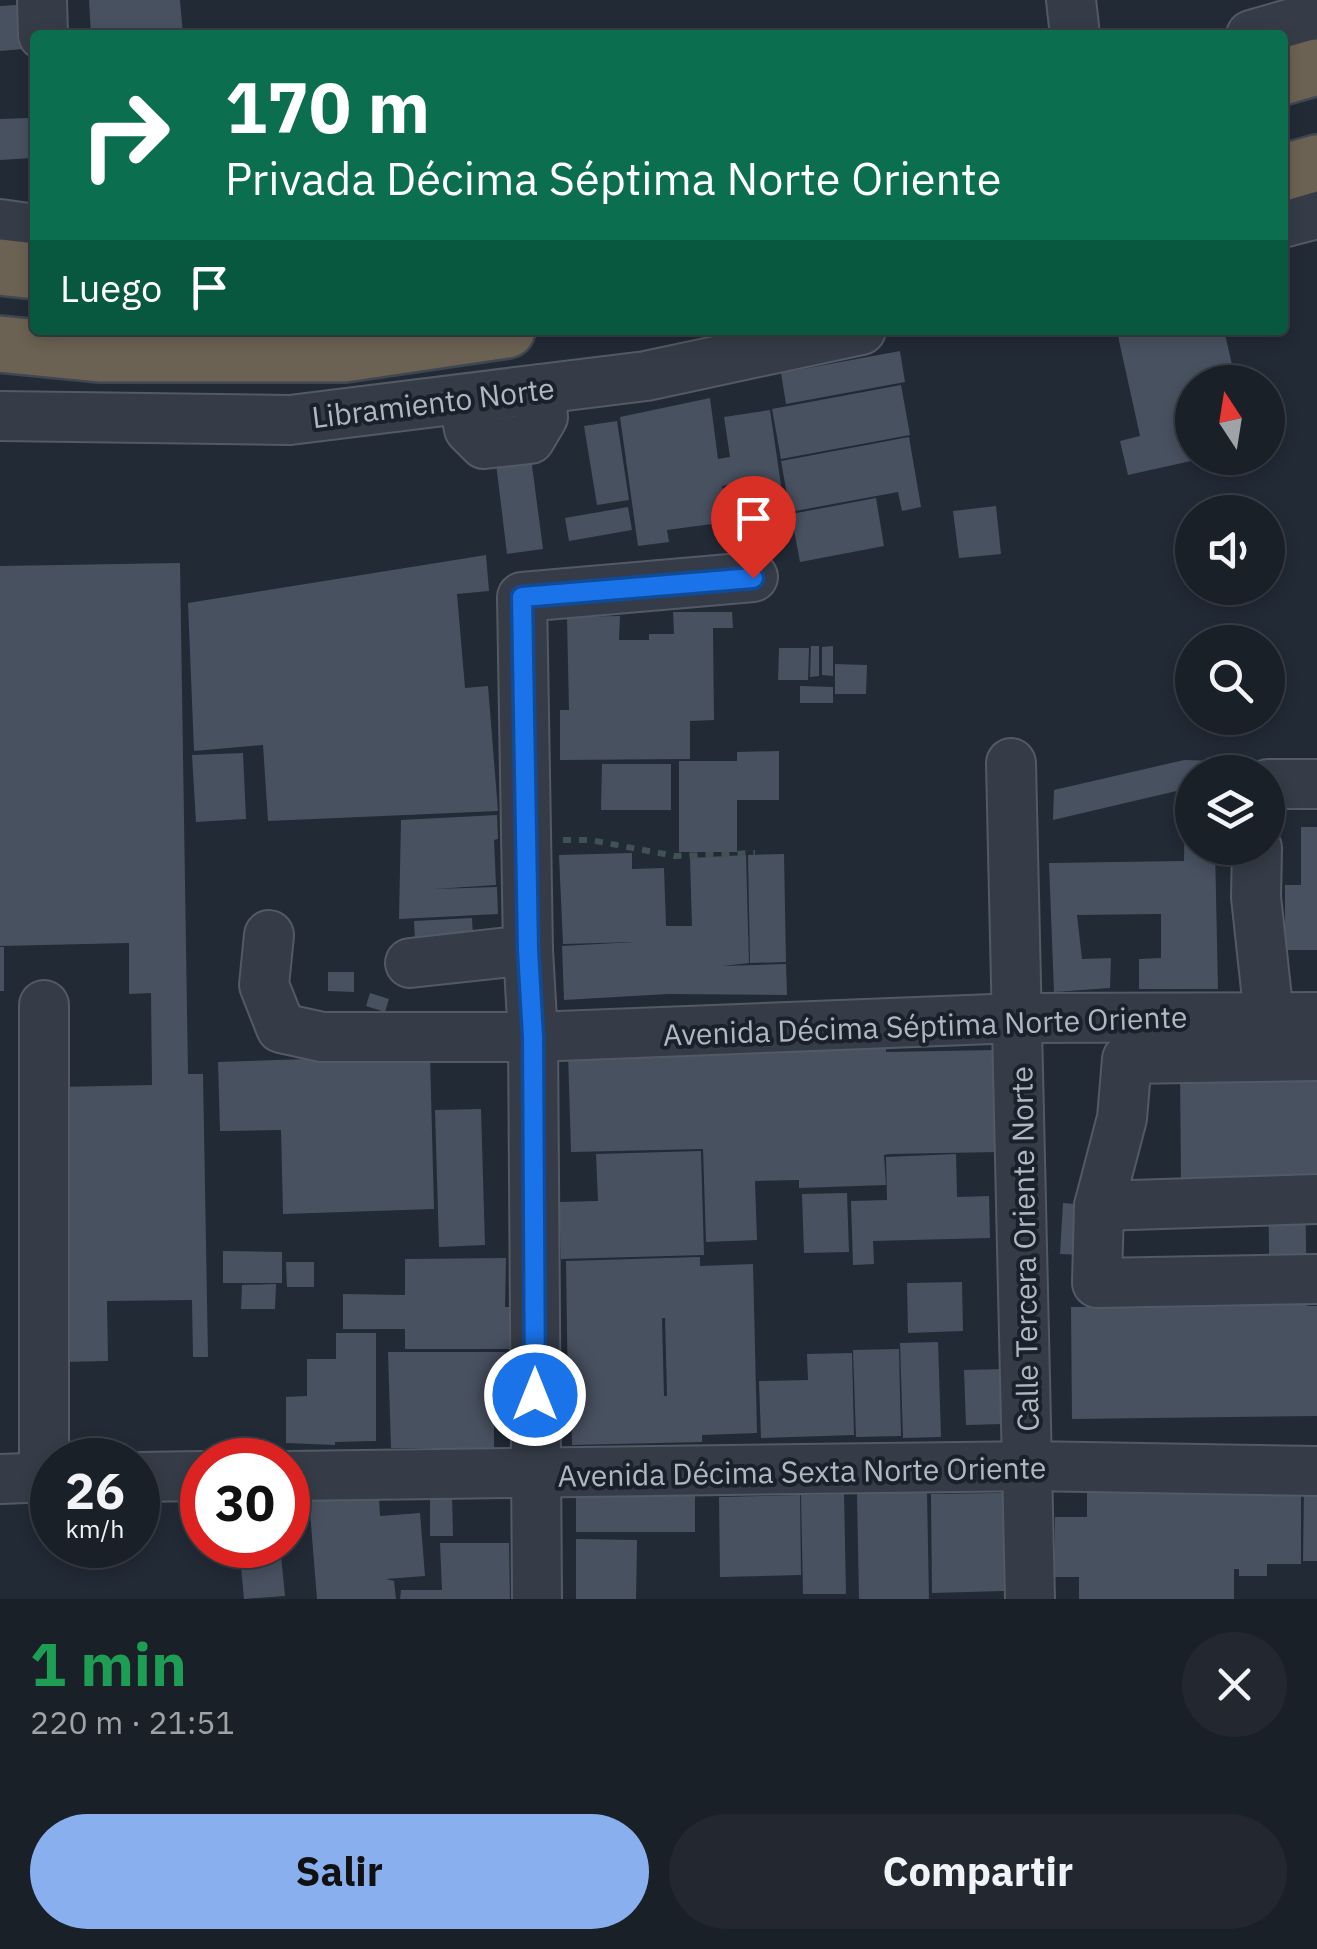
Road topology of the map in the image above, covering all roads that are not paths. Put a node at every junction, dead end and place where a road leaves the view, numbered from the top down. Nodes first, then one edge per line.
1 (42, 0) edge
2 (1071, 0) edge
3 (1317, 16) edge
4 (43, 30) edge
5 (1074, 30) edge
6 (1268, 30) edge
7 (1317, 67) edge
8 (1288, 75) edge
9 (1317, 163) edge
10 (1288, 171) edge
11 (1317, 214) edge
12 (1288, 222) edge
13 (0, 224) edge
14 (30, 228) edge
15 (0, 267) edge
16 (30, 270) edge
17 (473, 335) edge
18 (838, 335) edge
19 (0, 344) edge
20 (0, 416) edge
21 (753, 578) dead end
22 (1011, 763) dead end
23 (1285, 784) edge
24 (1317, 784) edge
25 (1257, 865) edge
26 (269, 934) dead end
27 (528, 950) junction
28 (410, 963) dead end
29 (44, 1004) dead end
30 (1269, 1017) junction
31 (1317, 1017) edge
32 (1018, 1018) junction
33 (533, 1037) junction
34 (1317, 1056) edge
35 (1317, 1199) edge
36 (1099, 1206) junction
37 (1317, 1280) edge
38 (33, 1438) edge
39 (1029, 1466) junction
40 (1317, 1471) edge
41 (536, 1474) junction
42 (310, 1476) edge
43 (537, 1599) edge
44 (1030, 1599) edge

1 - 4 street
2 - 5 street
3 - 6 street
7 - 8 highway
9 - 10 highway
11 - 12 street
13 - 14 street
15 - 16 highway
17 - 19 highway, Libramiento Norte
18 - 20 street, Libramiento Norte
21 - 27 street
22 - 32 street, Calle Tercera Oriente Norte
23 - 24 street
25 - 30 street
26 - 33 street, Avenida Décima Séptima Norte Oriente
27 - 28 street
27 - 33 street
29 - 38 street
30 - 31 street, Avenida Décima Séptima Norte Oriente
30 - 32 street, Avenida Décima Séptima Norte Oriente
32 - 33 street, Avenida Décima Séptima Norte Oriente
32 - 39 street, Calle Tercera Oriente Norte
33 - 41 street
34 - 36 street
35 - 36 street
36 - 37 street
39 - 40 street, Avenida Décima Sexta Norte Oriente
39 - 41 street, Avenida Décima Sexta Norte Oriente
39 - 44 street, Calle Tercera Oriente Norte
41 - 42 street, Avenida Décima Sexta Norte Oriente
41 - 43 street

